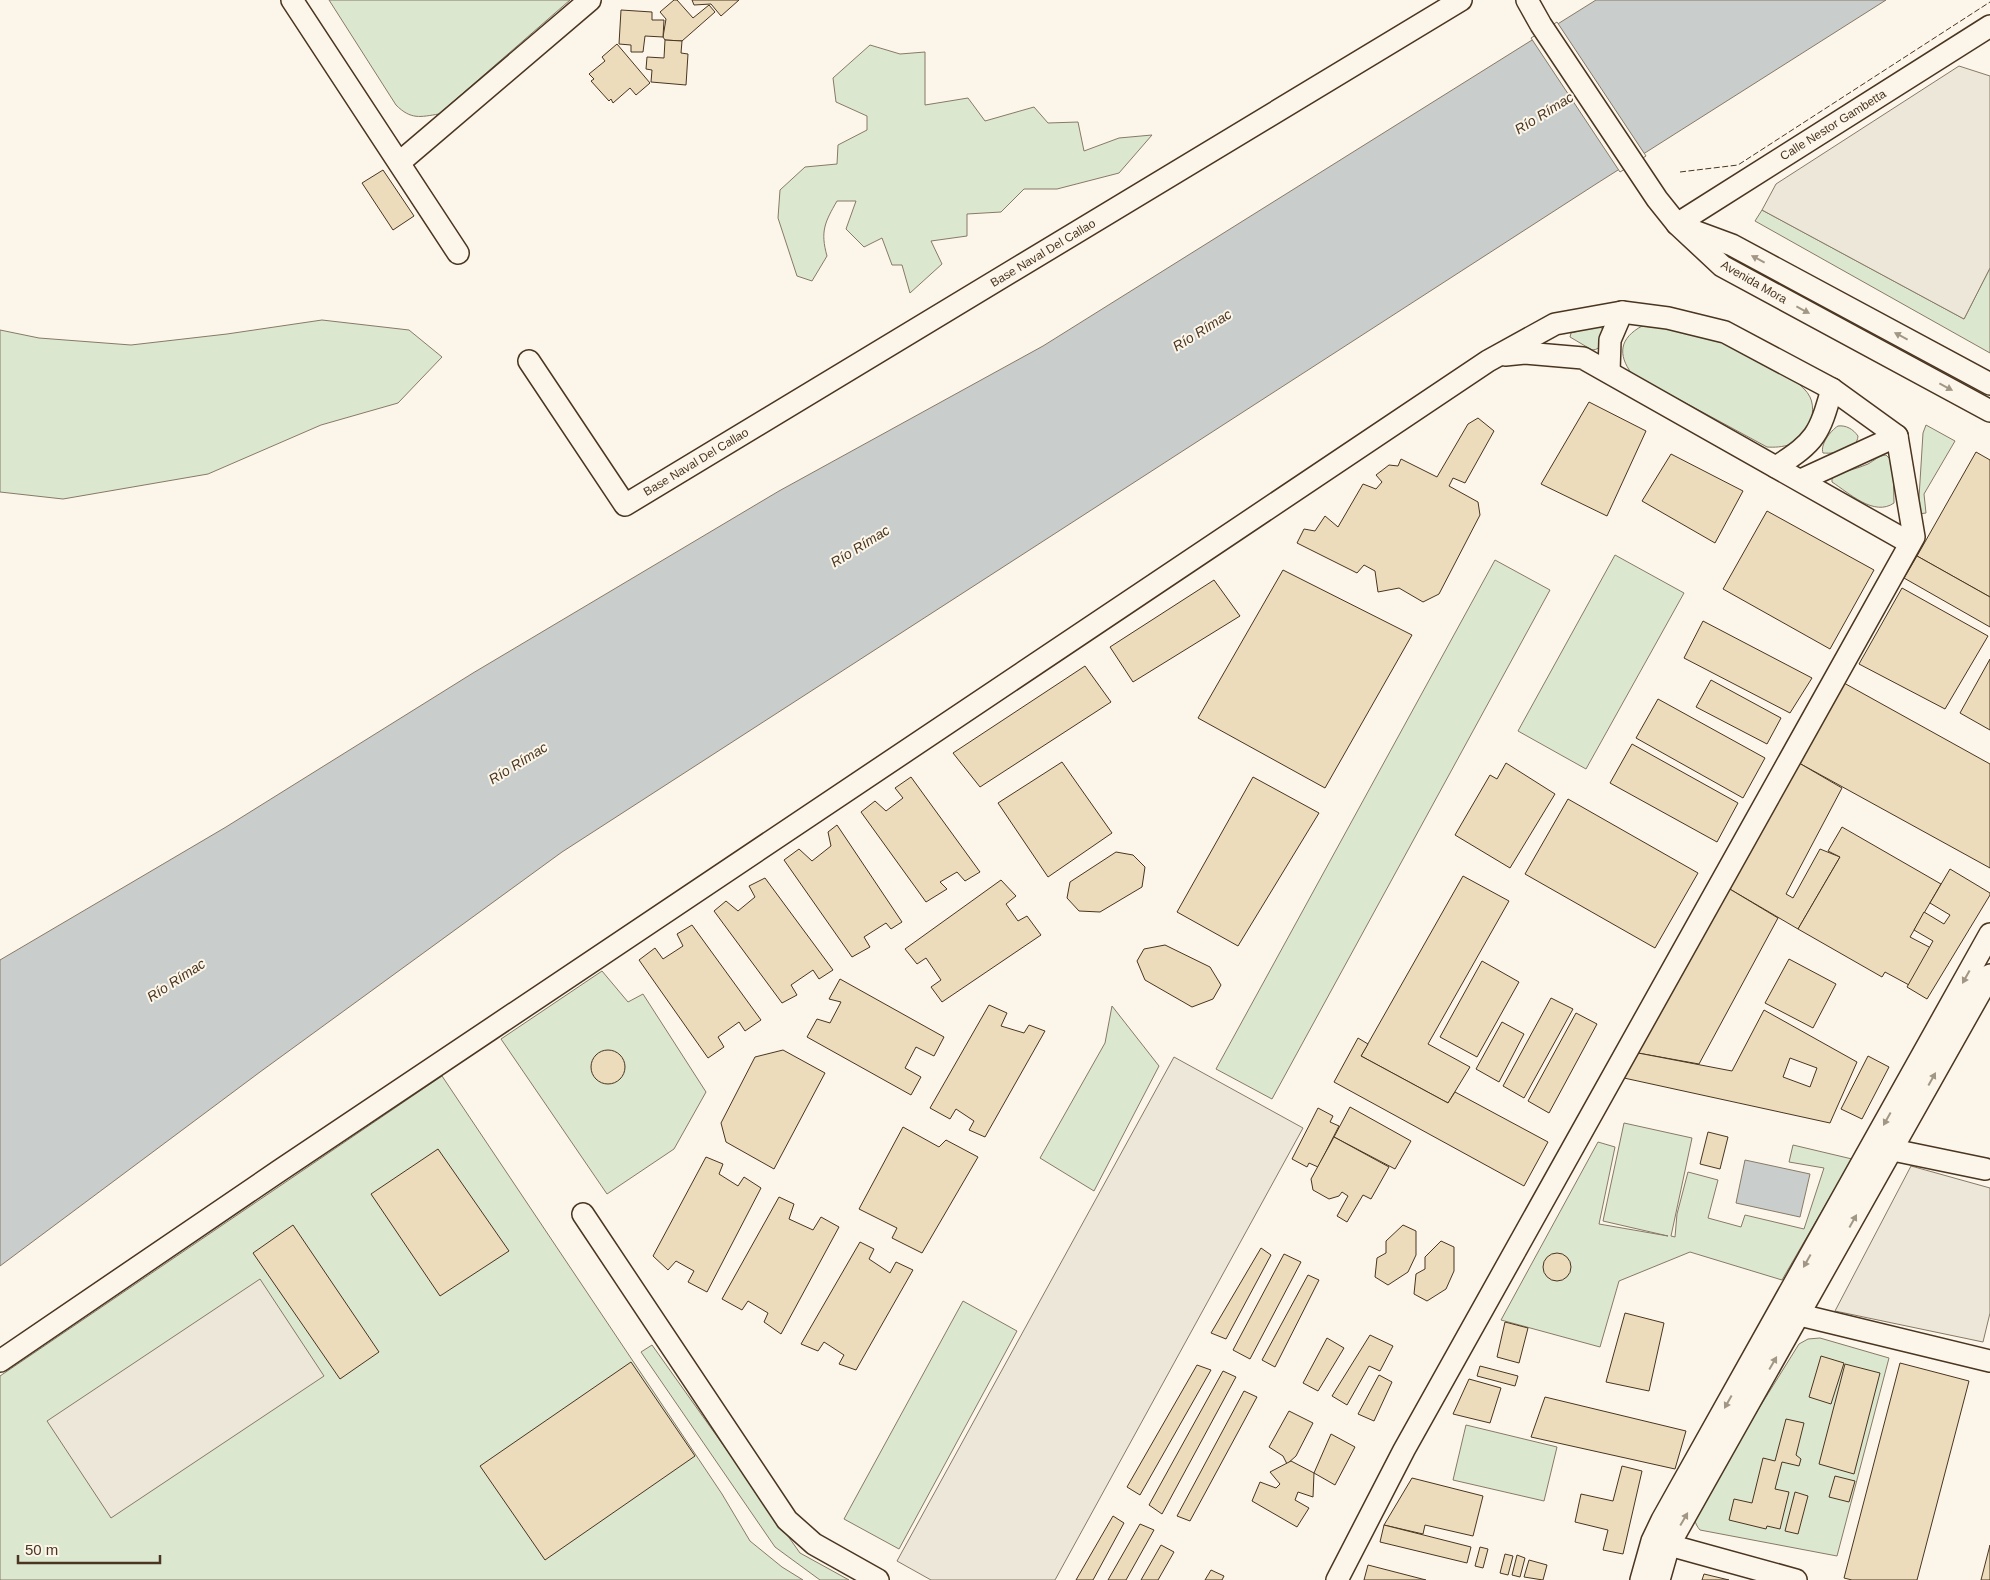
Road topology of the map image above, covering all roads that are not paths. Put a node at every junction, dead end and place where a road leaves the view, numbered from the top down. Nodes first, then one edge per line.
1 (292, 0) edge
2 (590, 0) edge
3 (1461, 0) edge
4 (1527, 0) edge
5 (1990, 26) edge
6 (400, 162) junction
7 (1677, 224) junction
8 (458, 253) dead end
9 (1622, 312) junction
10 (1498, 356) junction
11 (529, 361) dead end
12 (1608, 372) junction
13 (1990, 384) edge
14 (1832, 388) junction
15 (1990, 411) edge
16 (1897, 436) junction
17 (1776, 467) junction
18 (1801, 480) junction
19 (1910, 543) junction
20 (1990, 934) edge
21 (1990, 975) edge
22 (1893, 1150) junction
23 (1985, 1169) dead end
24 (583, 1214) dead end
25 (1800, 1315) junction
26 (0, 1361) edge
27 (1990, 1361) edge
28 (1669, 1545) junction
29 (878, 1580) edge
30 (1337, 1580) edge
31 (1641, 1580) edge
32 (1658, 1580) edge
33 (1796, 1580) edge

1 - 6 street
2 - 6 street
3 - 11 street, Base Naval Del Callao
4 - 7 street
5 - 7 street, Calle Nestor Gambetta
6 - 8 street
13 -> 7 street, Avenida Mora
7 -> 15 street, Avenida Mora
9 - 10 street
9 - 12 street
9 - 14 street
10 - 12 street
10 - 26 street
12 - 17 street
14 - 16 street
14 - 17 street
16 - 18 street
16 - 19 street
17 - 18 street
18 - 19 street
19 - 30 street
20 -> 31 street
22 -> 21 street
22 - 23 street
25 -> 22 street
24 - 29 street
25 - 27 street
28 -> 25 street
28 - 32 street
28 - 33 street

